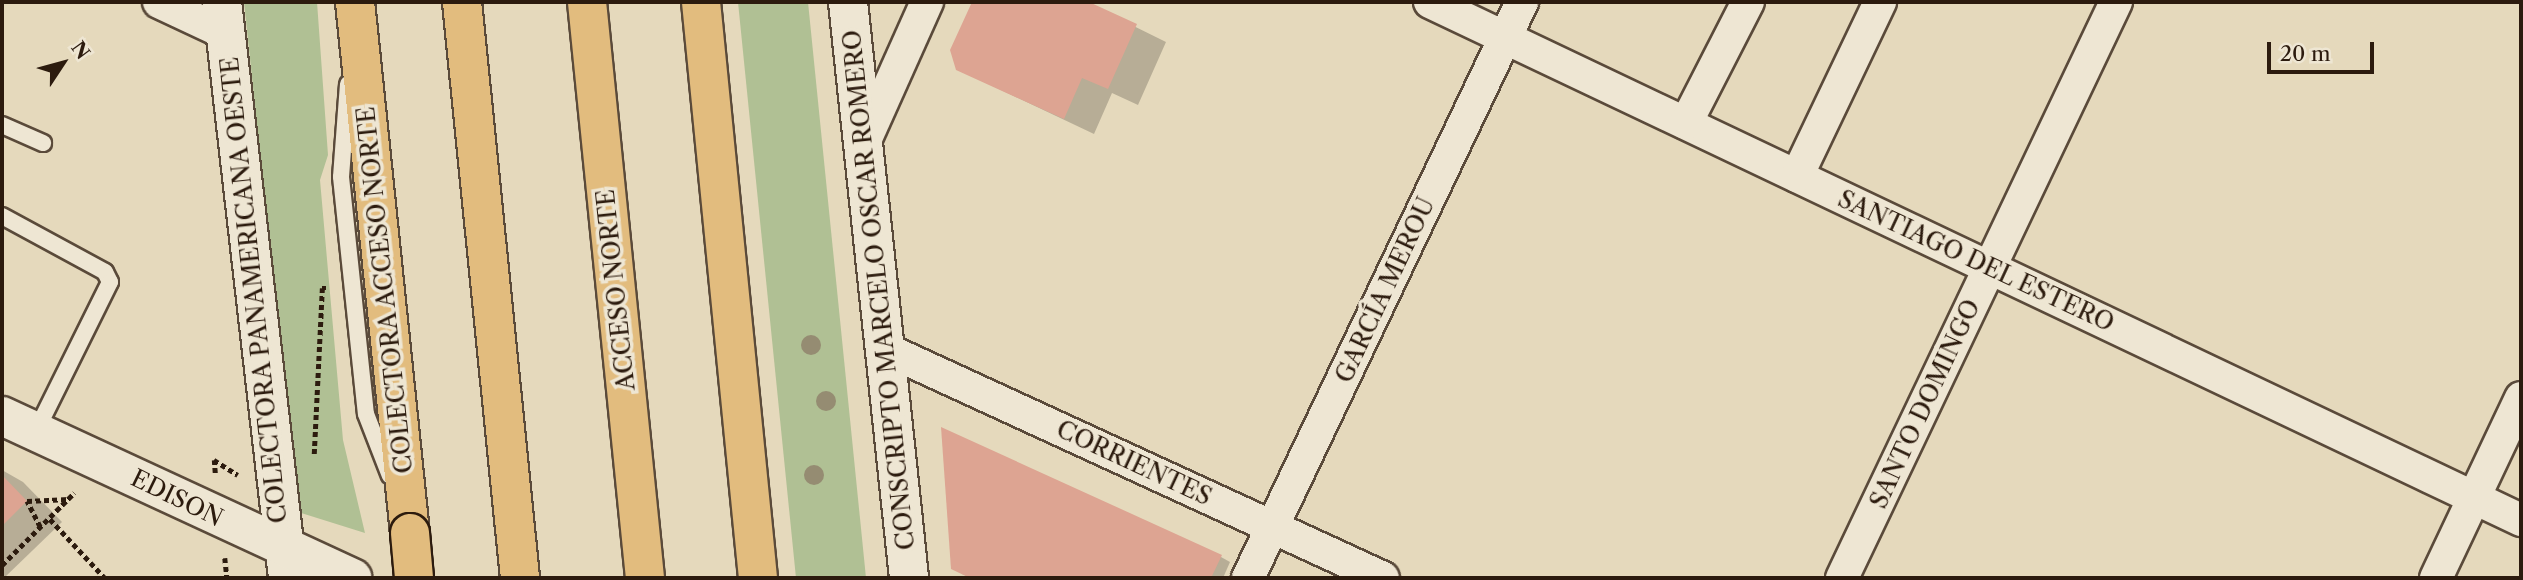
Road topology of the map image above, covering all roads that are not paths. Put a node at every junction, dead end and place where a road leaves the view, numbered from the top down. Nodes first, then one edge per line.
1 (159, 2) edge
2 (354, 2) edge
3 (462, 2) edge
4 (587, 2) edge
5 (701, 2) edge
6 (848, 2) edge
7 (927, 2) edge
8 (1430, 2) edge
9 (1522, 2) edge
10 (1748, 2) edge
11 (1880, 2) edge
12 (2116, 2) edge
13 (223, 18) edge
14 (1505, 37) junction
15 (1686, 123) junction
16 (2, 125) edge
17 (43, 143) dead end
18 (863, 145) junction
19 (1797, 176) junction
20 (2, 216) edge
21 (1989, 267) junction
22 (885, 349) junction
23 (2521, 398) edge
24 (2, 416) edge
25 (36, 431) junction
26 (2474, 497) junction
27 (2521, 520) edge
28 (1273, 526) junction
29 (286, 564) edge
30 (352, 578) edge
31 (414, 578) edge
32 (520, 578) edge
33 (645, 578) edge
34 (758, 578) edge
35 (909, 578) edge
36 (1248, 578) edge
37 (1383, 578) edge
38 (1842, 578) edge
39 (2436, 578) edge

1 - 13 street
2 - 31 highway, COLECTORA ACCESO NORTE, bridge
3 - 32 highway
4 - 33 highway, ACCESO NORTE
5 - 34 highway
6 - 18 street, CONSCRIPTO MARCELO OSCAR ROMERO
7 - 18 street
8 - 14 street, SANTIAGO DEL ESTERO
9 - 14 street, GARCÍA MEROU
10 - 15 street
11 - 19 street
12 - 21 street, SANTO DOMINGO
13 - 29 street, COLECTORA PANAMERICANA OESTE
14 - 15 street, SANTIAGO DEL ESTERO
14 - 28 street, GARCÍA MEROU
15 - 19 street, SANTIAGO DEL ESTERO
16 - 17 lane
18 - 22 street, CONSCRIPTO MARCELO OSCAR ROMERO
19 - 21 street, SANTIAGO DEL ESTERO
20 - 25 lane
21 - 26 street, SANTIAGO DEL ESTERO
21 - 38 street, SANTO DOMINGO
22 - 28 street, CORRIENTES
22 - 35 street, CONSCRIPTO MARCELO OSCAR ROMERO
23 - 26 street
24 - 25 street, EDISON
25 - 29 street, EDISON
26 - 27 street, SANTIAGO DEL ESTERO
26 - 39 street
28 - 36 street, GARCÍA MEROU
28 - 37 street, CORRIENTES
29 - 30 street, EDISON

